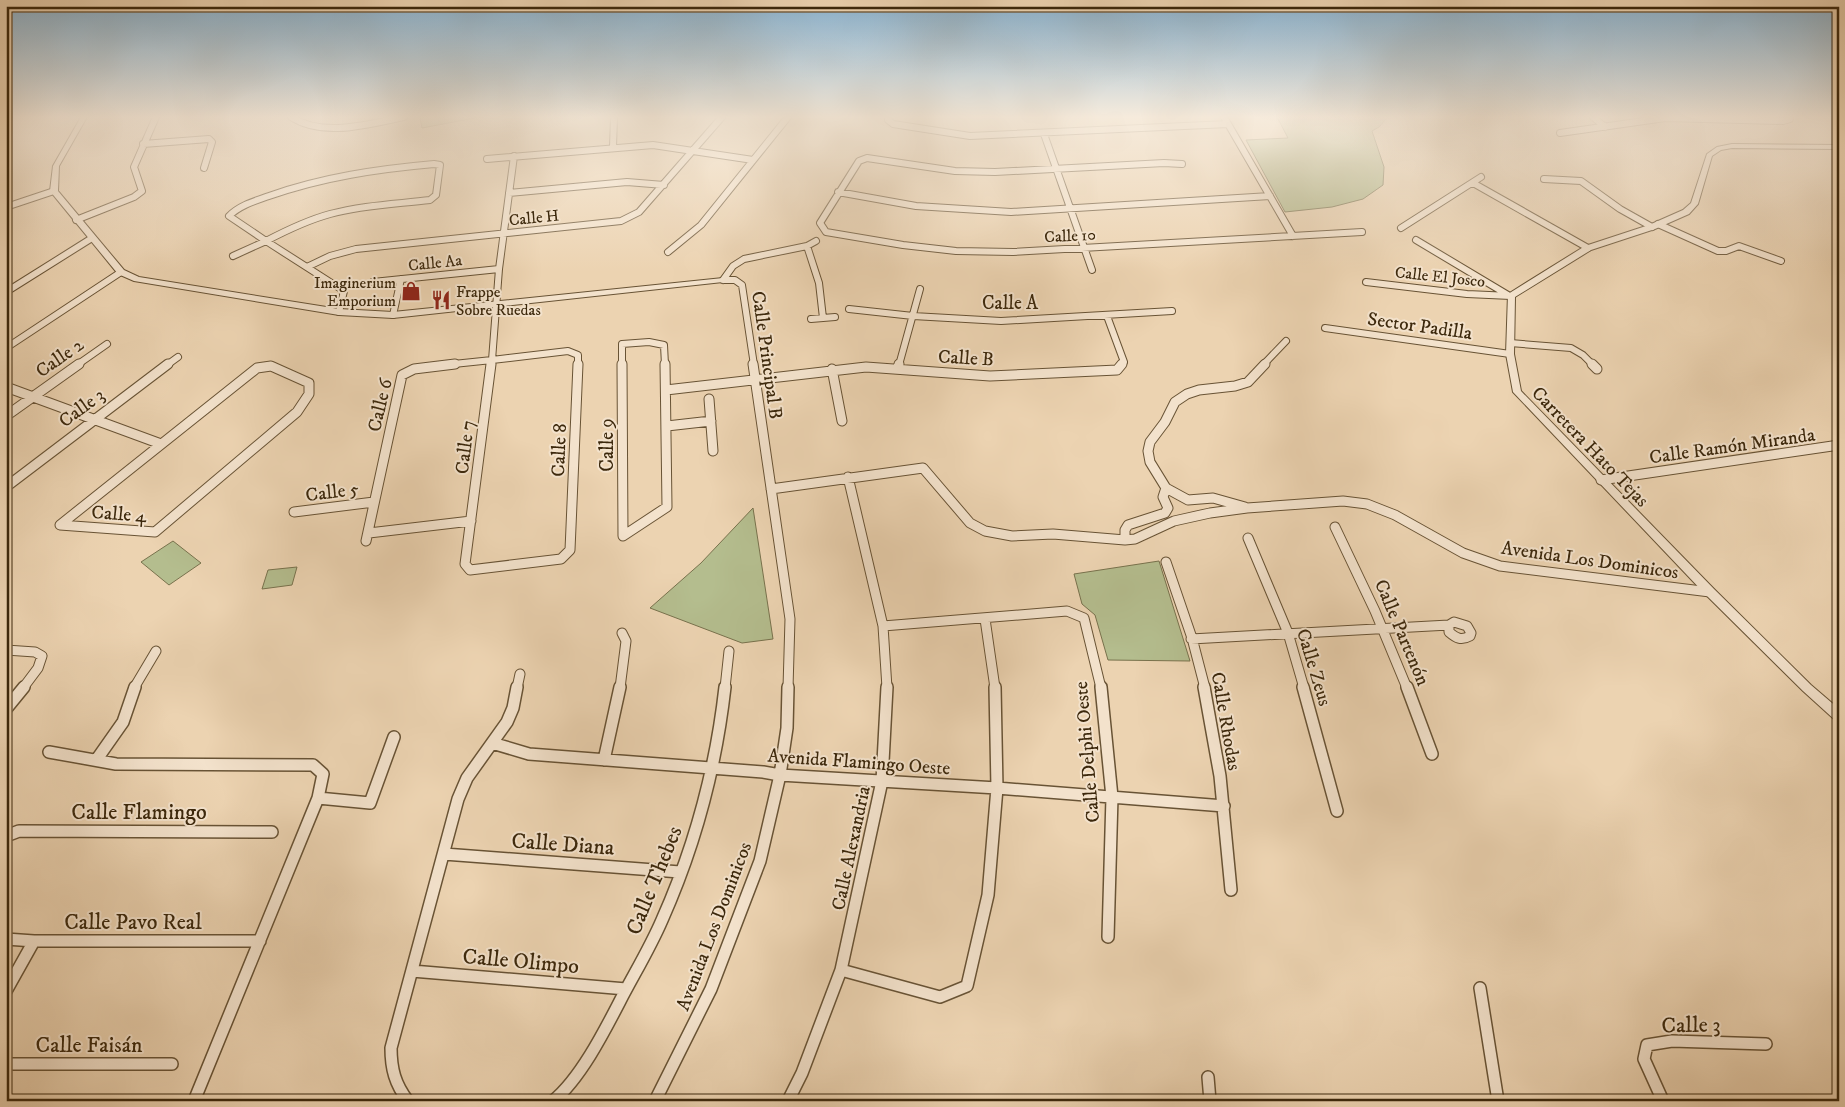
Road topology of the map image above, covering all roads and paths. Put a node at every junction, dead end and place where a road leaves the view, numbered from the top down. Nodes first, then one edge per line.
1 (56, 169) edge
2 (135, 169) edge
3 (388, 169) edge
4 (440, 169) edge
5 (512, 169) edge
6 (677, 169) edge
7 (746, 169) edge
8 (855, 169) edge
9 (939, 169) edge
10 (1057, 169) junction
11 (1063, 169) edge
12 (1254, 169) edge
13 (1705, 169) edge
14 (1481, 178) dead end
15 (1544, 179) dead end
16 (1473, 183) junction
17 (664, 184) junction
18 (54, 191) junction
19 (838, 192) junction
20 (509, 193) junction
21 (1270, 196) junction
22 (6, 207) edge
23 (1070, 208) junction
24 (76, 220) junction
25 (1655, 226) junction
26 (1401, 228) dead end
27 (1362, 232) dead end
28 (504, 234) junction
29 (1293, 236) junction
30 (92, 238) junction
31 (1416, 240) dead end
32 (266, 241) junction
33 (816, 241) dead end
34 (807, 246) junction
35 (1084, 248) junction
36 (1588, 248) junction
37 (668, 252) dead end
38 (233, 256) dead end
39 (1781, 261) dead end
40 (307, 267) junction
41 (499, 269) junction
42 (1092, 270) dead end
43 (121, 272) junction
44 (401, 279) junction
45 (723, 280) junction
46 (373, 282) dead end
47 (1366, 282) dead end
48 (920, 288) dead end
49 (6, 292) edge
50 (1511, 296) junction
51 (497, 304) junction
52 (849, 309) dead end
53 (339, 312) junction
54 (1172, 312) dead end
55 (393, 314) junction
56 (913, 316) junction
57 (1107, 316) junction
58 (836, 317) dead end
59 (823, 318) junction
60 (811, 319) dead end
61 (1325, 328) dead end
62 (1286, 342) dead end
63 (1510, 343) junction
64 (107, 344) dead end
65 (6, 348) edge
66 (1510, 354) junction
67 (178, 357) dead end
68 (492, 360) junction
69 (832, 369) junction
70 (898, 369) junction
71 (1597, 370) dead end
72 (755, 379) junction
73 (6, 387) edge
74 (666, 390) junction
75 (33, 397) junction
76 (709, 399) dead end
77 (6, 416) edge
78 (96, 420) junction
79 (711, 421) junction
80 (842, 421) dead end
81 (667, 426) junction
82 (161, 444) junction
83 (1839, 446) edge
84 (713, 451) dead end
85 (766, 451) joint
86 (848, 476) junction
87 (1601, 480) junction
88 (6, 487) edge
89 (1166, 488) junction
90 (771, 489) junction
91 (374, 502) junction
92 (1247, 508) junction
93 (294, 512) dead end
94 (471, 521) junction
95 (1335, 527) dead end
96 (1248, 538) dead end
97 (1125, 540) junction
98 (1166, 562) dead end
99 (492, 568) joint
100 (1710, 592) junction
101 (985, 619) junction
102 (1448, 625) dead end
103 (883, 626) junction
104 (1383, 628) junction
105 (622, 633) dead end
106 (1288, 633) junction
107 (1191, 638) junction
108 (6, 650) edge
109 (156, 650) dead end
110 (729, 651) dead end
111 (520, 674) dead end
112 (6, 710) edge
113 (1839, 716) edge
114 (394, 737) dead end
115 (492, 742) junction
116 (49, 752) dead end
117 (1432, 754) dead end
118 (97, 759) junction
119 (604, 760) junction
120 (712, 768) junction
121 (780, 775) junction
122 (882, 782) junction
123 (997, 788) junction
124 (1112, 797) junction
125 (318, 798) junction
126 (1224, 806) junction
127 (1336, 811) dead end
128 (272, 832) dead end
129 (6, 836) edge
130 (444, 854) junction
131 (680, 872) junction
132 (1231, 890) dead end
133 (1108, 937) dead end
134 (6, 939) edge
135 (34, 941) junction
136 (260, 941) junction
137 (840, 970) junction
138 (412, 971) junction
139 (1480, 988) dead end
140 (626, 989) junction
141 (6, 991) edge
142 (1766, 1044) dead end
143 (6, 1064) edge
144 (172, 1064) dead end
145 (1208, 1077) dead end
146 (194, 1101) edge
147 (408, 1101) edge
148 (553, 1101) edge
149 (655, 1101) edge
150 (788, 1101) edge
151 (1210, 1101) edge
152 (1498, 1101) edge
153 (1663, 1101) edge

1 - 18 street
2 - 24 street
3 - 32 street
4 - 32 street
5 - 20 street, Calle 7
6 - 17 street, Calle H
7 - 37 street
8 - 19 street
9 - 10 street
10 - 11 street
10 - 23 street
12 - 21 street
13 - 25 street
14 - 16 street
15 - 25 street
16 - 26 street
16 - 36 street
17 - 20 street
17 - 28 street, Calle H
18 - 22 street
18 - 24 street
19 - 23 street
19 - 35 street, Calle 10
20 - 28 street, Calle 7
21 - 23 street
21 - 29 street
23 - 35 street
24 - 30 street
25 - 36 street
25 - 39 street
27 - 29 street, Calle 10
28 - 40 street, Calle H
28 - 41 street, Calle 7
29 - 35 street, Calle 10
30 - 43 street
30 - 49 street
31 - 50 street
32 - 38 street
32 - 40 street
33 - 34 street
34 - 45 street
34 - 59 street
35 - 42 street
36 - 50 street
40 - 53 street
41 - 44 street, Calle Aa
41 - 51 street, Calle 7
43 - 53 street
43 - 65 street
44 - 46 street, Calle Aa
44 - 55 street
45 - 51 street
45 - 72 street, Calle Principal B
47 - 50 street, Calle El Josco
48 - 56 street
50 - 63 street, Carretera Hato Tejas
51 - 55 street
51 - 68 street, Calle 7
52 - 56 street, Calle A
53 - 55 street
54 - 57 street, Calle A
56 - 57 street, Calle A
56 - 70 street
57 - 70 street, Calle B
58 - 59 street
59 - 60 street
61 - 66 street, Sector Padilla
62 - 89 street
63 - 66 street, Carretera Hato Tejas
63 - 71 street
64 - 75 street, Calle 2
66 - 87 street, Carretera Hato Tejas
67 - 78 street, Calle 3
68 - 91 street, Calle 6
68 - 94 street, Calle 7
68 - 99 street, Calle 8
69 - 70 street, Calle B
69 - 72 street, Calle B
69 - 80 street
72 - 74 street
72 - 85 street, Calle Principal B
73 - 75 street
74 - 81 street, Calle 9
74 - 81 street, Calle 9
75 - 77 street, Calle 2
75 - 78 street
76 - 79 street
78 - 82 street
78 - 88 street, Calle 3
79 - 81 street
79 - 84 street
82 - 82 street, Calle 4
83 - 87 street, Calle Ramón Miranda
85 - 90 street
86 - 90 street, Avenida Los Dominicos
86 - 97 street, Avenida Los Dominicos
86 - 103 street, Calle Alexandria
87 - 100 street, Carretera Hato Tejas
89 - 92 street
89 - 97 street
90 - 121 street, Avenida Los Dominicos
91 - 93 street, Calle 5
91 - 94 street, Calle 6
92 - 97 street, Avenida Los Dominicos
92 - 100 street, Avenida Los Dominicos
94 - 99 street, Calle 7
95 - 104 street, Calle Partenón
96 - 106 street, Calle Zeus
98 - 107 street, Calle Rhodas
100 - 113 street, Carretera Hato Tejas
101 - 103 street, Calle Delphi Oeste
101 - 123 street
101 - 124 street, Calle Delphi Oeste
102 - 104 street
103 - 122 street, Calle Alexandria
104 - 106 street
104 - 117 street, Calle Partenón
105 - 119 street
106 - 107 street
106 - 127 street, Calle Zeus
107 - 126 street, Calle Rhodas
108 - 112 street
109 - 118 street
110 - 120 street, Calle Thebes
111 - 115 street
114 - 125 street
115 - 119 street, Avenida Flamingo Oeste
115 - 130 street
116 - 118 street
118 - 125 street
119 - 120 street, Avenida Flamingo Oeste
120 - 121 street, Avenida Flamingo Oeste
120 - 131 street, Calle Thebes
121 - 122 street, Avenida Flamingo Oeste
121 - 149 street, Avenida Los Dominicos
122 - 123 street, Avenida Flamingo Oeste
122 - 137 street, Calle Alexandria
123 - 124 street, Avenida Flamingo Oeste
123 - 137 street
124 - 126 street, Avenida Flamingo Oeste
124 - 133 street, Calle Delphi Oeste
125 - 136 street
126 - 132 street, Calle Rhodas
128 - 129 street, Calle Flamingo
130 - 131 street, Calle Diana
130 - 138 street
131 - 140 street, Calle Thebes
134 - 135 street, Calle Pavo Real
135 - 136 street, Calle Pavo Real
135 - 141 street
136 - 146 street
137 - 150 street, Calle Alexandria
138 - 140 street, Calle Olimpo
138 - 147 street
139 - 152 street
140 - 148 street, Calle Thebes
142 - 153 street, Calle 3
143 - 144 street, Calle Faisán
145 - 151 street

